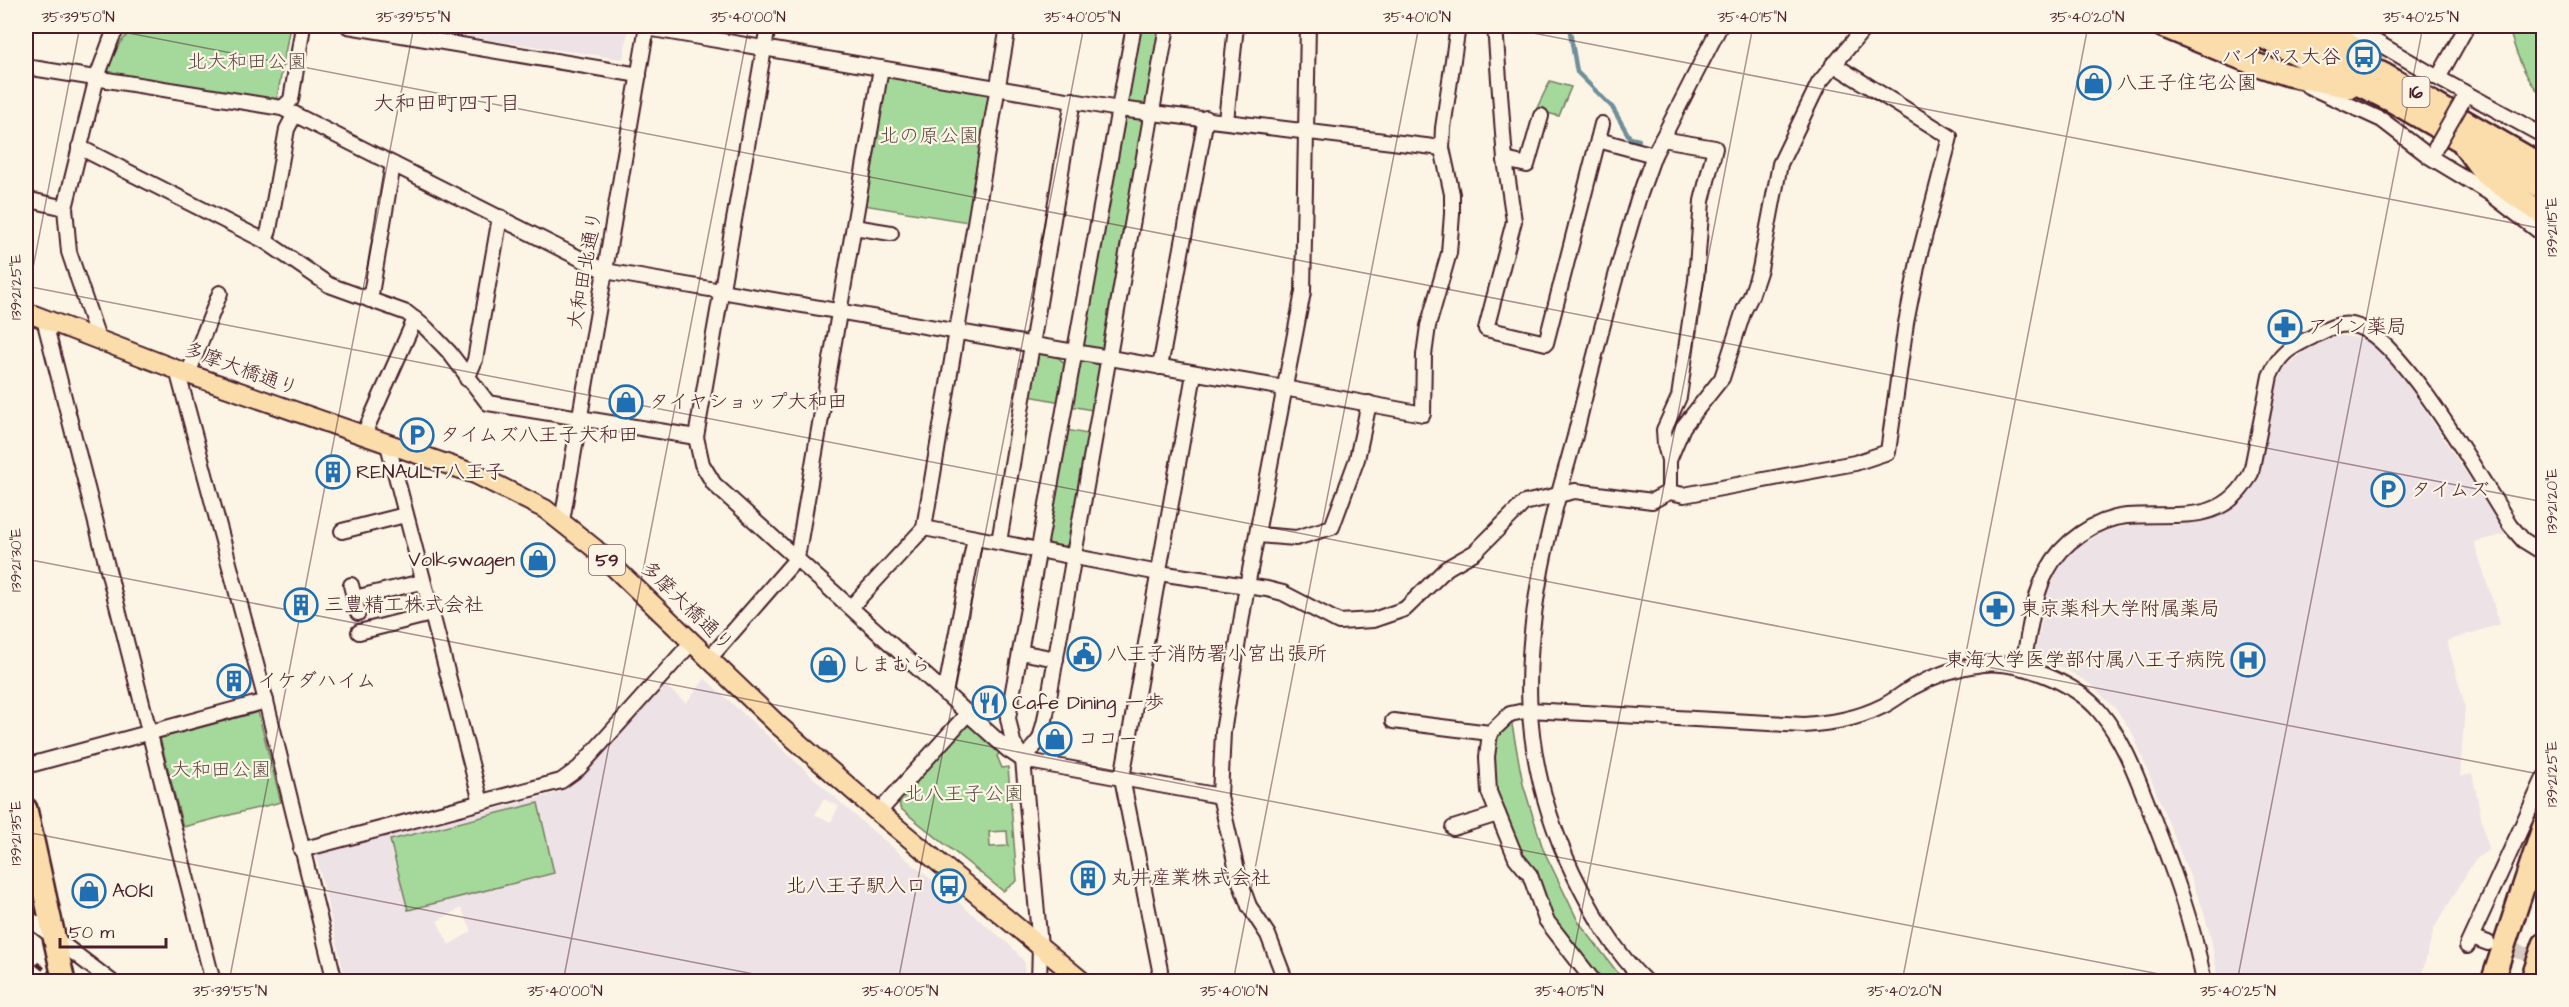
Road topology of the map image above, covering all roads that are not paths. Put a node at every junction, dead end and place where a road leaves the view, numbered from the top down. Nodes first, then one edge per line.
1 (119, 26) edge
2 (303, 26) edge
3 (348, 26) edge
4 (768, 26) edge
5 (1008, 26) edge
6 (1134, 26) edge
7 (1167, 26) edge
8 (1236, 26) edge
9 (1308, 26) edge
10 (1458, 26) edge
11 (1495, 26) edge
12 (1720, 26) edge
13 (1866, 26) edge
14 (2162, 26) edge
15 (2215, 26) edge
16 (2240, 26) edge
17 (2285, 26) edge
18 (2321, 26) edge
19 (2349, 26) edge
20 (2467, 26) edge
21 (647, 27) edge
22 (764, 47) junction
23 (1833, 64) junction
24 (26, 67) edge
25 (881, 68) junction
26 (639, 75) junction
27 (2288, 75) junction
28 (2385, 75) junction
29 (97, 77) junction
30 (2439, 78) junction
31 (997, 87) junction
32 (2465, 98) junction
33 (1073, 100) junction
34 (2390, 100) junction
35 (1119, 109) junction
36 (289, 111) junction
37 (1151, 114) junction
38 (1541, 116) dead end
39 (1206, 118) junction
40 (1226, 121) junction
41 (1602, 124) dead end
42 (1306, 132) junction
43 (2544, 136) edge
44 (1662, 139) junction
45 (2459, 139) junction
46 (1598, 140) junction
47 (78, 147) junction
48 (1442, 148) junction
49 (2432, 153) junction
50 (1654, 156) junction
51 (1505, 160) junction
52 (393, 164) junction
53 (2544, 167) edge
54 (2544, 189) edge
55 (26, 200) edge
56 (65, 208) junction
57 (2544, 214) edge
58 (500, 217) junction
59 (854, 227) junction
60 (891, 233) dead end
61 (2544, 235) edge
62 (265, 241) junction
63 (605, 271) junction
64 (720, 290) junction
65 (220, 294) dead end
66 (370, 300) junction
67 (840, 311) junction
68 (26, 312) edge
69 (44, 319) junction
70 (416, 319) junction
71 (956, 330) junction
72 (99, 341) junction
73 (1033, 344) junction
74 (1074, 351) junction
75 (1110, 357) junction
76 (1161, 367) junction
77 (183, 372) junction
78 (1194, 374) junction
79 (467, 379) junction
80 (1284, 388) junction
81 (1369, 403) junction
82 (579, 419) junction
83 (363, 436) junction
84 (696, 437) junction
85 (388, 445) junction
86 (1669, 460) junction
87 (1669, 492) junction
88 (1560, 494) junction
89 (405, 516) junction
90 (562, 521) junction
91 (924, 528) junction
92 (342, 531) dead end
93 (1258, 535) junction
94 (975, 538) junction
95 (999, 542) junction
96 (1039, 550) junction
97 (2544, 553) edge
98 (1075, 556) junction
99 (797, 558) junction
100 (1160, 573) junction
101 (422, 582) junction
102 (1247, 586) junction
103 (851, 607) junction
104 (358, 613) dead end
105 (430, 614) junction
106 (359, 632) dead end
107 (692, 642) junction
108 (1020, 652) junction
109 (709, 659) junction
110 (1056, 659) junction
111 (2022, 668) junction
112 (945, 694) junction
113 (266, 701) junction
114 (1529, 710) junction
115 (968, 713) junction
116 (1393, 721) dead end
117 (150, 732) junction
118 (1490, 733) junction
119 (1023, 760) junction
120 (26, 765) edge
121 (1122, 778) junction
122 (2544, 778) edge
123 (1220, 796) junction
124 (482, 802) junction
125 (26, 809) edge
126 (878, 813) junction
127 (1498, 814) junction
128 (2544, 825) edge
129 (1453, 828) dead end
130 (301, 850) junction
131 (2544, 865) edge
132 (26, 916) edge
133 (55, 942) junction
134 (2488, 943) tunnel mouth
135 (2544, 944) edge
136 (1040, 946) junction
137 (64, 981) edge
138 (112, 981) edge
139 (213, 981) edge
140 (335, 981) edge
141 (1039, 981) edge
142 (1083, 981) edge
143 (1156, 981) edge
144 (1286, 981) edge
145 (1594, 981) edge
146 (1646, 981) edge
147 (2204, 981) edge
148 (2492, 981) edge
149 (2505, 981) edge
150 (2531, 981) edge

1 - 29 street
2 - 36 street
3 - 26 street
4 - 22 street
5 - 31 street
6 - 35 street
7 - 37 street
8 - 40 street
9 - 42 street
10 - 48 street
11 - 51 street
12 - 44 street
13 - 23 street
14 - 27 highway
15 - 27 highway
16 - 34 highway, 16
17 - 28 highway, 16
18 - 28 highway, 16
19 - 30 street
20 - 30 street
21 - 22 street
21 - 26 street, 大和田北通り
22 - 25 street
22 - 64 street
23 - 86 street
23 - 87 street
24 - 29 street
25 - 31 street
25 - 59 street
26 - 63 street, 大和田北通り
27 - 34 highway
27 - 49 street
28 - 53 highway, 16
29 - 36 street
29 - 47 street
30 - 32 street
31 - 33 street
31 - 71 street
32 - 43 street
32 - 49 street, bridge
33 - 35 street
33 - 73 street
34 - 45 highway, 16
35 - 37 street
35 - 74 street
36 - 52 street
36 - 62 street
37 - 39 street
37 - 75 street
38 - 51 street
39 - 40 street
39 - 76 street
40 - 42 street
41 - 46 street
42 - 48 street
42 - 80 street
44 - 50 street
44 - 86 street
45 - 54 highway, 16
45 - 57 highway
46 - 50 street
46 - 51 street
47 - 56 street
47 - 62 street
48 - 81 street
49 - 61 street
50 - 88 street
52 - 58 street
52 - 66 street
55 - 56 street
56 - 72 street
58 - 63 street
58 - 79 street
59 - 60 street
59 - 67 street
62 - 66 street
63 - 64 street
63 - 82 street, 大和田北通り
64 - 67 street
64 - 84 street
65 - 77 street
66 - 70 street
67 - 71 street
67 - 99 street
68 - 69 main road, 多摩大橋通り / 59
69 - 72 main road, 多摩大橋通り / 59
69 - 117 street
70 - 79 street
70 - 83 street
71 - 73 street
71 - 91 street
72 - 77 main road, 多摩大橋通り / 59
73 - 74 street
73 - 95 street
74 - 75 street
74 - 96 street
75 - 76 street
75 - 98 street
76 - 78 street
77 - 83 main road, 多摩大橋通り / 59
77 - 113 street
78 - 80 street
78 - 100 street
79 - 82 street
80 - 81 street
80 - 93 street
81 - 93 street
82 - 84 street
82 - 90 street, 大和田北通り
83 - 85 main road, 多摩大橋通り / 59
84 - 99 street
85 - 89 street
85 - 90 main road, 多摩大橋通り / 59
86 - 87 street
87 - 88 street
88 - 102 street
88 - 114 street
89 - 92 street
89 - 101 street
90 - 107 main road, 多摩大橋通り / 59
91 - 94 street
91 - 103 street
93 - 102 street
94 - 95 street
94 - 112 street
95 - 96 street
96 - 98 street
96 - 108 street
97 - 111 street
98 - 100 street
98 - 110 street
99 - 103 street
99 - 109 street
100 - 102 street
100 - 121 street
101 - 104 street
101 - 105 street
102 - 123 street
103 - 112 street
105 - 106 street
105 - 124 street
107 - 109 main road, 多摩大橋通り / 59
107 - 124 street
108 - 110 street
108 - 119 street
109 - 126 main road, 多摩大橋通り / 59
110 - 119 street
111 - 114 street
111 - 147 street
112 - 115 street
113 - 117 street
113 - 130 street
114 - 118 street
114 - 146 street
115 - 119 street
115 - 126 street
116 - 118 street
117 - 120 street
117 - 139 street
118 - 127 street
119 - 121 street
119 - 136 street
121 - 123 street
121 - 143 street
122 - 134 street
123 - 144 street
124 - 130 street
125 - 133 highway
126 - 136 main road, 多摩大橋通り / 59
127 - 129 street
127 - 145 street
128 - 148 highway
130 - 140 street
131 - 149 highway
132 - 133 street
133 - 137 highway
133 - 138 street
135 - 150 highway
136 - 141 street
136 - 142 main road, 多摩大橋通り / 59

